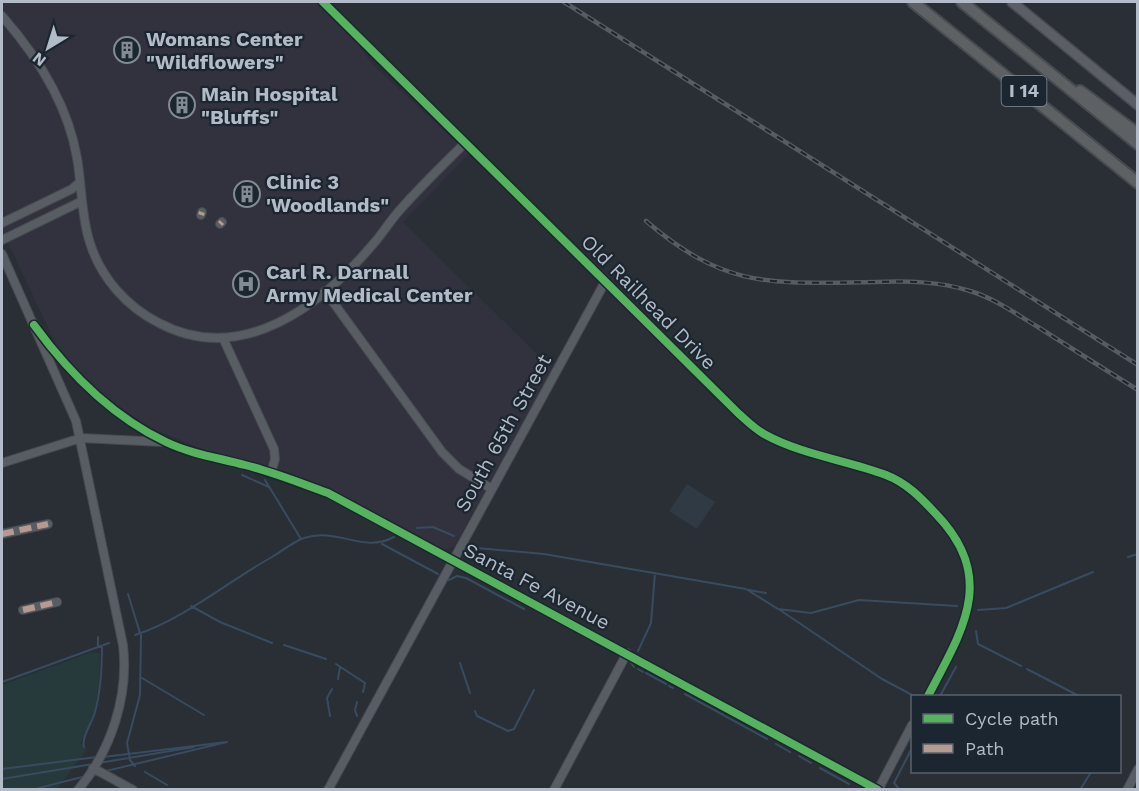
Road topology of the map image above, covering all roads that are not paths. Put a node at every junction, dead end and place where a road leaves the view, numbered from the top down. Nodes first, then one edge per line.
1 (323, 2) edge
2 (913, 2) edge
3 (962, 2) edge
4 (1012, 2) edge
5 (2, 16) edge
6 (1055, 77) junction
7 (1137, 105) edge
8 (1137, 134) edge
9 (465, 143) junction
10 (1137, 144) edge
11 (81, 182) junction
12 (1137, 182) edge
13 (82, 201) junction
14 (2, 223) edge
15 (2, 240) edge
16 (2, 255) edge
17 (605, 282) junction
18 (325, 291) junction
19 (34, 325) junction
20 (223, 338) junction
21 (81, 438) junction
22 (166, 442) junction
23 (2, 463) edge
24 (272, 473) junction
25 (492, 489) junction
26 (48, 524) dead end
27 (2, 534) edge
28 (453, 559) junction
29 (57, 602) dead end
30 (23, 610) dead end
31 (627, 653) junction
32 (929, 695) edge
33 (911, 727) edge
34 (93, 768) junction
35 (1137, 769) edge
36 (78, 789) edge
37 (133, 789) edge
38 (328, 789) edge
39 (554, 789) edge
40 (878, 789) edge
41 (1127, 789) edge

1 - 9 street, Old Railhead Drive
2 - 12 highway, I 14
3 - 6 highway, I 14
4 - 7 main road
5 - 11 street
6 - 8 highway
6 - 10 highway, I 14
9 - 17 street, Old Railhead Drive
9 - 18 street
11 - 13 street
11 - 14 street
13 - 15 street
13 - 20 street
16 - 19 street
17 - 25 street, South 65th Street
17 - 32 street, Old Railhead Drive
18 - 20 street
18 - 25 street
19 - 21 street
19 - 22 street
20 - 24 street
21 - 22 street
21 - 23 street
21 - 34 street
22 - 24 street, Santa Fe Avenue
24 - 28 street, Santa Fe Avenue
25 - 28 street, South 65th Street
26 - 27 street
28 - 31 street, Santa Fe Avenue
28 - 38 street, South 65th Street
29 - 30 street
31 - 39 street
31 - 40 street, Santa Fe Avenue
33 - 40 street
34 - 36 street
34 - 37 street
35 - 41 street

